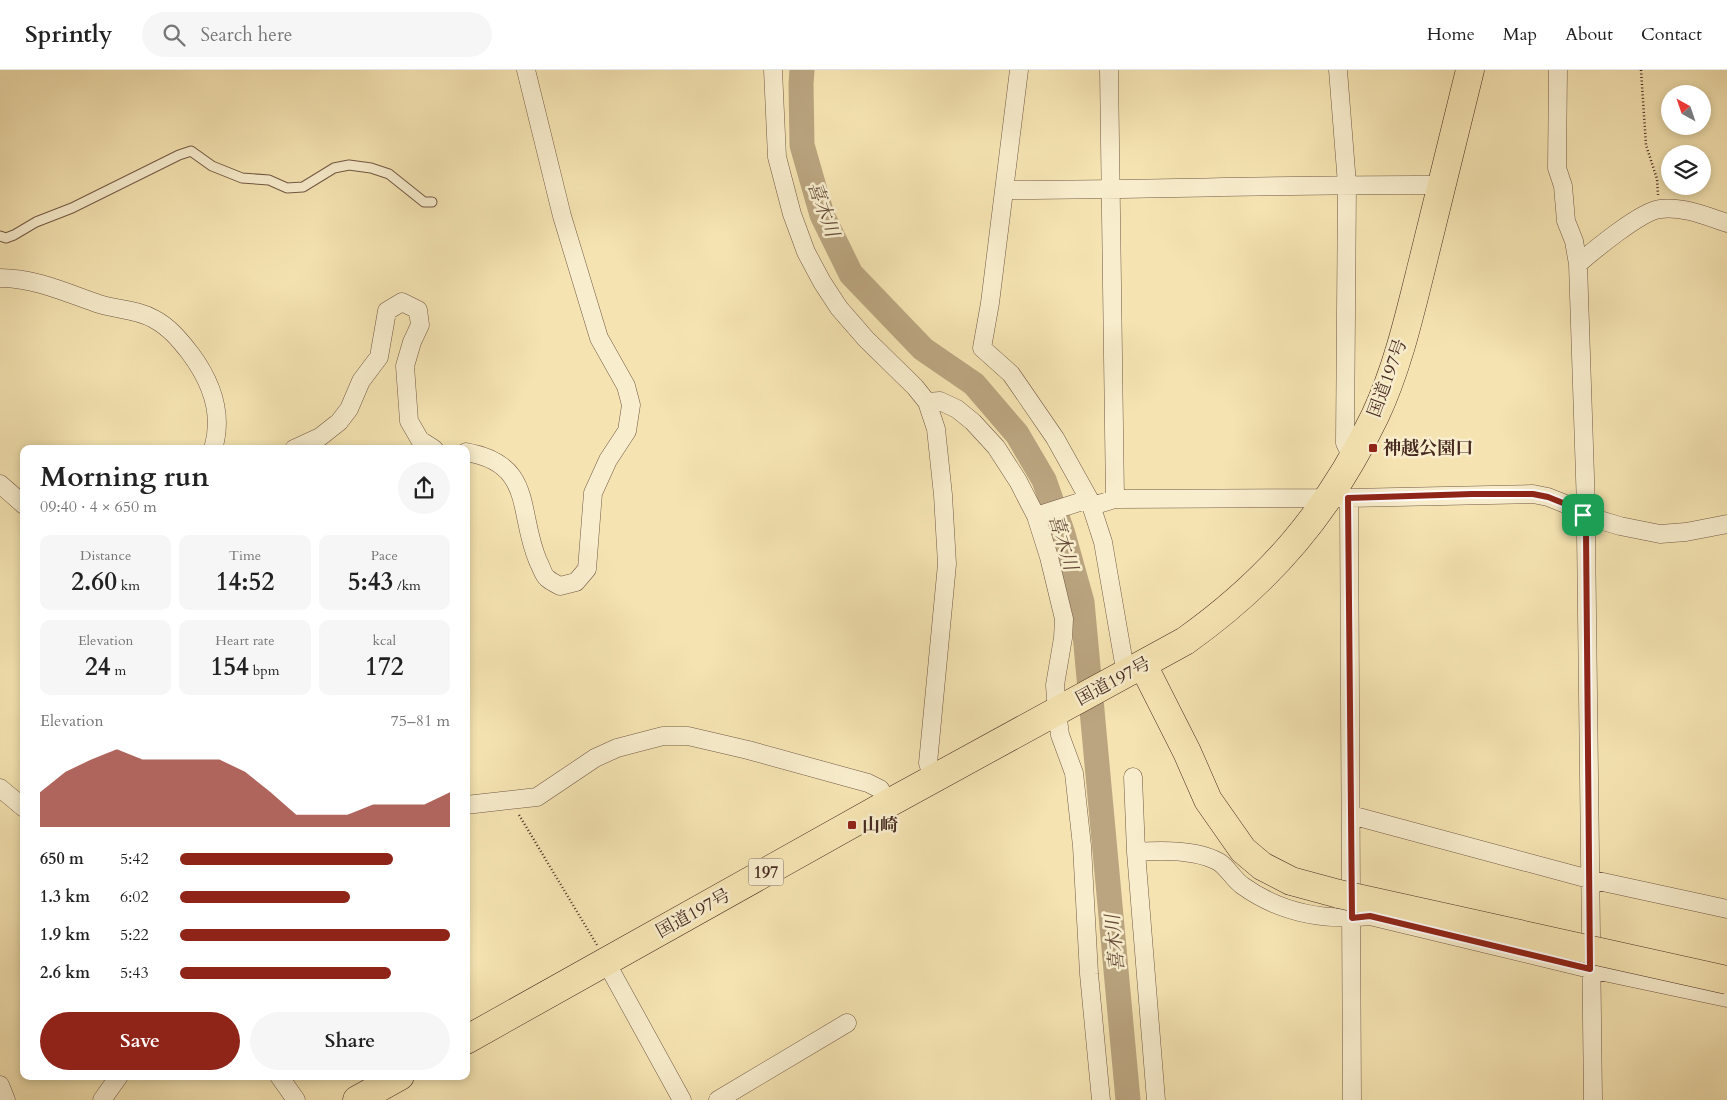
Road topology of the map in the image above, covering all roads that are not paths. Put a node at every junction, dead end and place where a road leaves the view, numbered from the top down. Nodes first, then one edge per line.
1 (526, 70) edge
2 (773, 70) edge
3 (1019, 70) edge
4 (1109, 70) edge
5 (1338, 70) edge
6 (1470, 70) edge
7 (1558, 70) edge
8 (1347, 184) junction
9 (1442, 185) junction
10 (1004, 190) junction
11 (1110, 190) junction
12 (432, 202) dead end
13 (1727, 223) edge
14 (0, 236) edge
15 (1578, 264) junction
16 (0, 278) edge
17 (927, 402) junction
18 (214, 445) edge
19 (303, 445) edge
20 (428, 445) edge
21 (470, 453) edge
22 (1353, 459) junction
23 (0, 484) edge
24 (1338, 498) junction
25 (1115, 499) junction
26 (20, 502) edge
27 (1088, 502) junction
28 (1039, 515) junction
29 (1583, 515) junction
30 (1726, 526) edge
31 (1129, 673) junction
32 (1062, 709) junction
33 (1133, 778) dead end
34 (933, 779) junction
35 (0, 788) edge
36 (889, 803) junction
37 (20, 805) edge
38 (470, 805) edge
39 (1351, 816) junction
40 (1136, 852) junction
41 (1589, 879) junction
42 (1727, 909) edge
43 (1352, 918) junction
44 (606, 962) junction
45 (1590, 969) junction
46 (1727, 980) edge
47 (1727, 998) edge
48 (847, 1023) dead end
49 (470, 1038) edge
50 (116, 1080) edge
51 (282, 1080) edge
52 (393, 1080) edge
53 (0, 1085) edge
54 (6, 1100) edge
55 (102, 1100) edge
56 (296, 1100) edge
57 (357, 1100) edge
58 (682, 1100) edge
59 (718, 1100) edge
60 (1101, 1100) edge
61 (1156, 1100) edge
62 (1352, 1100) edge
63 (1593, 1100) edge

1 - 21 street
2 - 17 street
3 - 10 street
4 - 11 street
5 - 8 street
6 - 9 highway, 国道197号 / 197
7 - 15 street
8 - 9 street
8 - 11 street
8 - 22 street
9 - 22 highway, 国道197号 / 197
10 - 11 street
10 - 27 street
11 - 25 street
12 - 14 lane
13 - 15 street
15 - 29 street
16 - 18 street
17 - 28 street
17 - 34 street
19 - 20 street
22 - 24 highway, 国道197号 / 197
23 - 26 street
24 - 25 street
24 - 29 street
24 - 31 highway, 国道197号 / 197
24 - 39 street
25 - 27 street
27 - 28 street
27 - 31 street
28 - 32 street
29 - 30 street
29 - 41 street
31 - 32 highway, 国道197号 / 197
31 - 46 highway, bridge
32 - 34 highway, 国道197号 / 197
32 - 60 street
33 - 40 street
34 - 36 highway, 国道197号 / 197
35 - 37 street
36 - 38 street
36 - 44 highway, 国道197号 / 197
39 - 41 street
39 - 43 street
40 - 43 street
40 - 61 street
41 - 42 street
41 - 45 street
43 - 45 street
43 - 62 street
44 - 49 highway, 国道197号 / 197
44 - 58 street
45 - 47 street
45 - 63 street
48 - 59 street
50 - 55 street
51 - 56 street
52 - 57 highway
53 - 54 street

